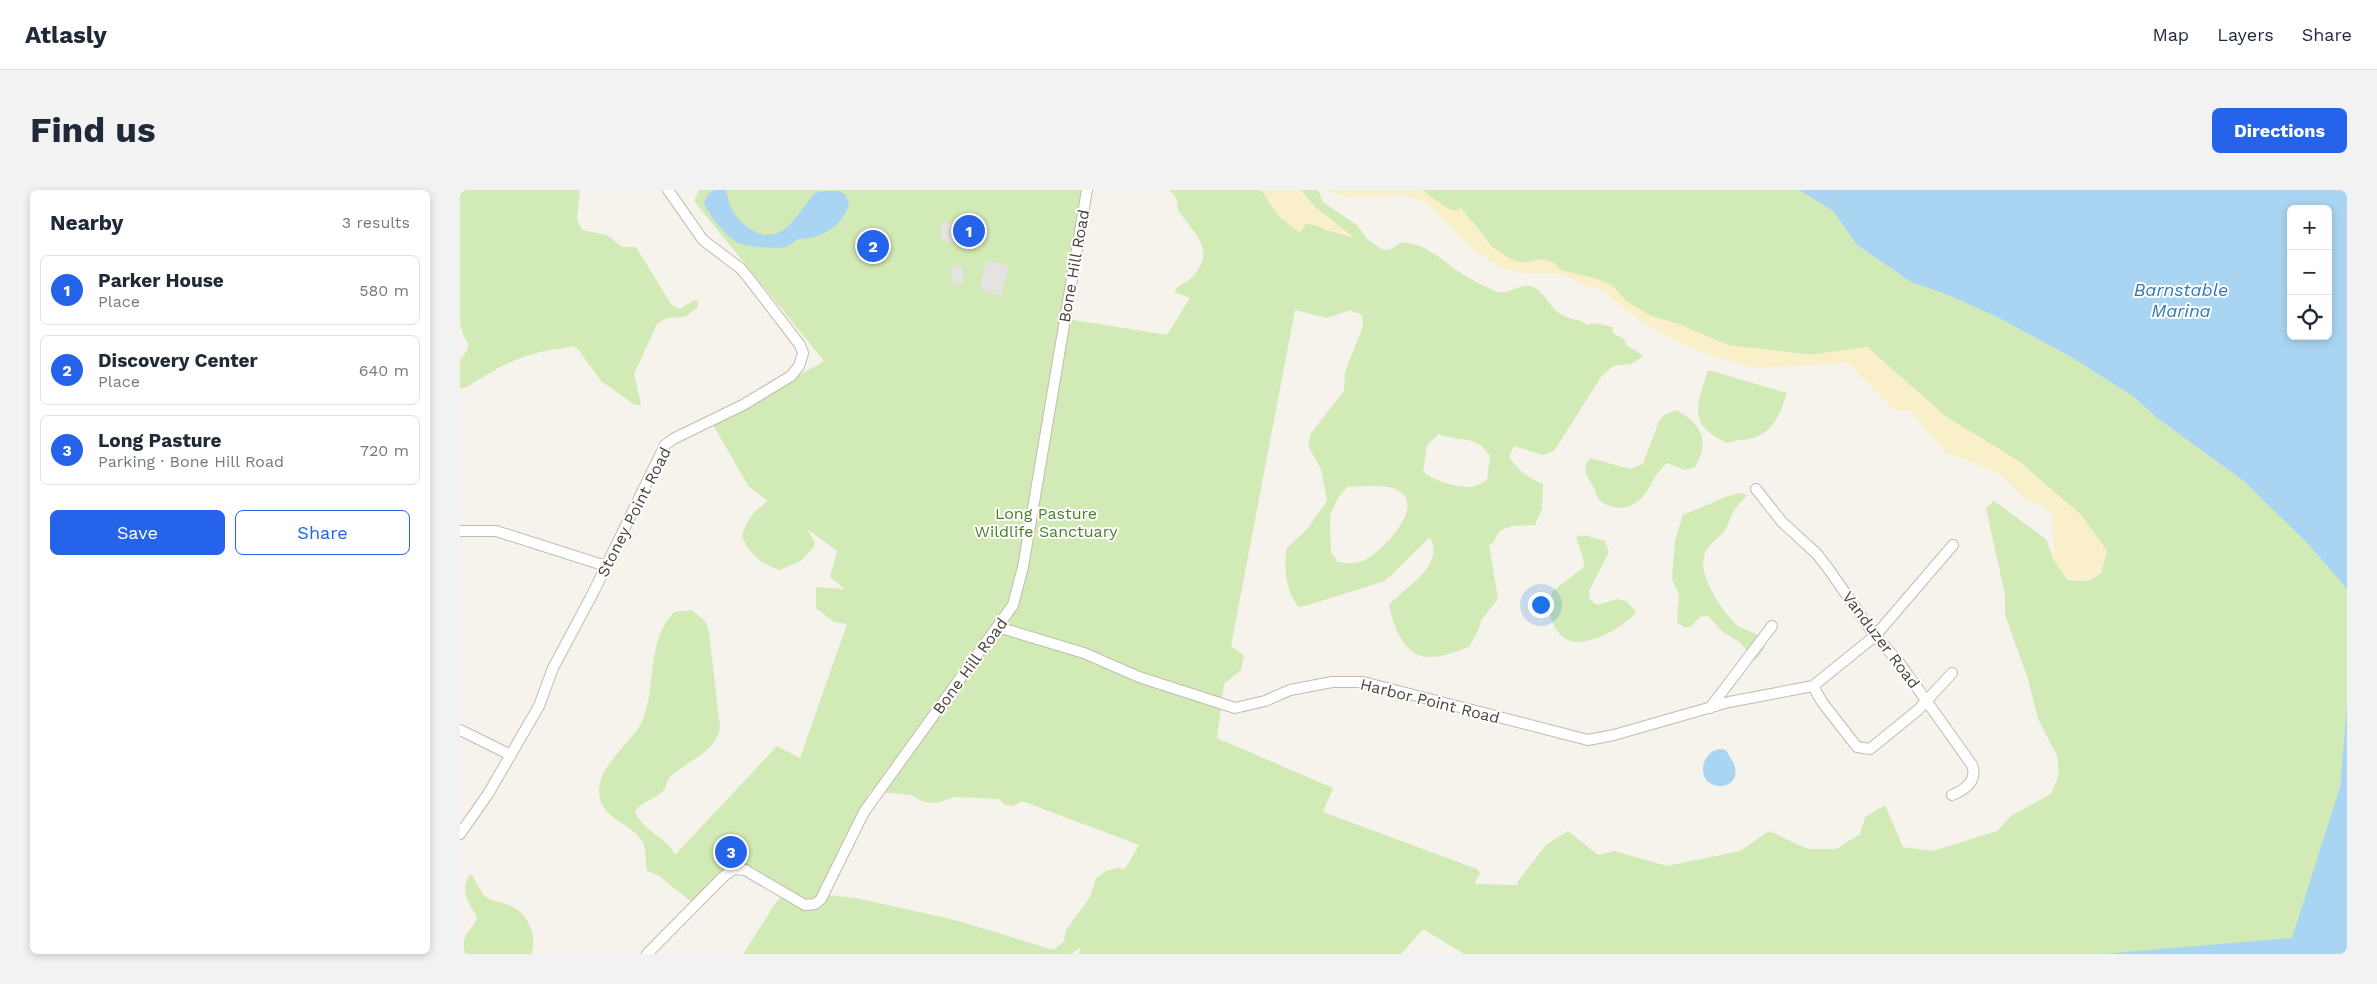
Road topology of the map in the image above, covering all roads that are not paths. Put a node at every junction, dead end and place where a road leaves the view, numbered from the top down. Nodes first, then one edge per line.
1 (668, 190) edge
2 (1087, 190) edge
3 (1756, 490) dead end
4 (460, 531) edge
5 (1953, 545) dead end
6 (606, 566) junction
7 (1772, 626) dead end
8 (998, 627) junction
9 (1875, 636) junction
10 (1952, 673) dead end
11 (1813, 686) junction
12 (1926, 700) junction
13 (1710, 708) junction
14 (460, 730) edge
15 (511, 755) junction
16 (1952, 795) dead end
17 (460, 834) edge
18 (647, 954) edge

1 - 6 street, Stoney Point Road
2 - 8 street, Bone Hill Road
3 - 9 street, Vanduzer Road
4 - 6 street
5 - 9 street
6 - 15 street, Stoney Point Road
7 - 13 street
8 - 13 street, Harbor Point Road
8 - 18 street, Bone Hill Road
9 - 11 street
9 - 12 street, Vanduzer Road
10 - 12 street
11 - 12 street
11 - 13 street, Harbor Point Road
12 - 16 street, Vanduzer Road
14 - 15 street
15 - 17 street, Stoney Point Road

